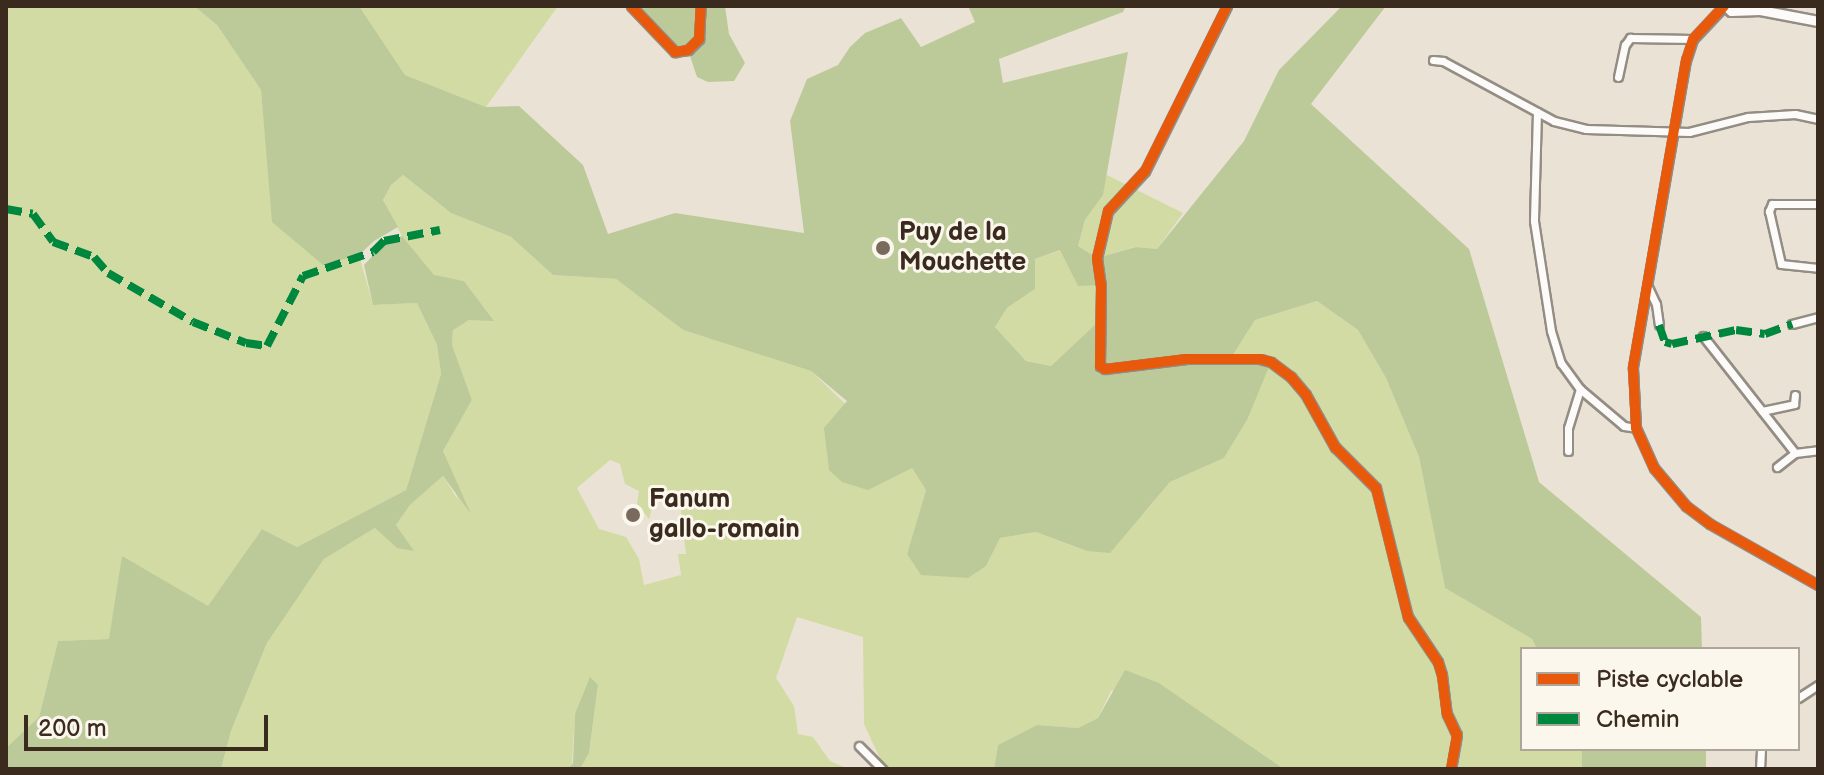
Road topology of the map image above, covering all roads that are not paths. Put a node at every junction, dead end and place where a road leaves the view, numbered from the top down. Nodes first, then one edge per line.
1 (631, 6) edge
2 (701, 6) edge
3 (1227, 6) edge
4 (1732, 8) edge
5 (1756, 8) edge
6 (1818, 21) edge
7 (1693, 39) junction
8 (1433, 60) dead end
9 (1618, 77) dead end
10 (1537, 112) junction
11 (1818, 119) edge
12 (1675, 132) junction
13 (1818, 204) edge
14 (1818, 268) edge
15 (1648, 287) junction
16 (1818, 317) edge
17 (1792, 324) dead end
18 (1659, 325) dead end
19 (1703, 336) dead end
20 (1580, 389) junction
21 (1795, 395) dead end
22 (1762, 411) junction
23 (1636, 428) junction
24 (1818, 450) edge
25 (1568, 451) dead end
26 (1795, 453) junction
27 (1777, 467) dead end
28 (1818, 585) edge
29 (1818, 685) edge
30 (1800, 697) edge
31 (859, 746) dead end
32 (882, 769) edge
33 (1451, 769) edge

1 - 2 street
3 - 33 street
4 - 5 street
4 - 7 street
5 - 6 street
7 - 9 street
7 - 12 street
8 - 10 street
10 - 12 street
10 - 20 street
11 - 12 street
12 - 15 street
13 - 14 street
15 - 18 street
15 - 23 street
16 - 17 street
19 - 22 street
20 - 23 street
20 - 25 street
21 - 22 street
22 - 26 street
23 - 28 street
24 - 26 street
26 - 27 street
29 - 30 street
31 - 32 street

